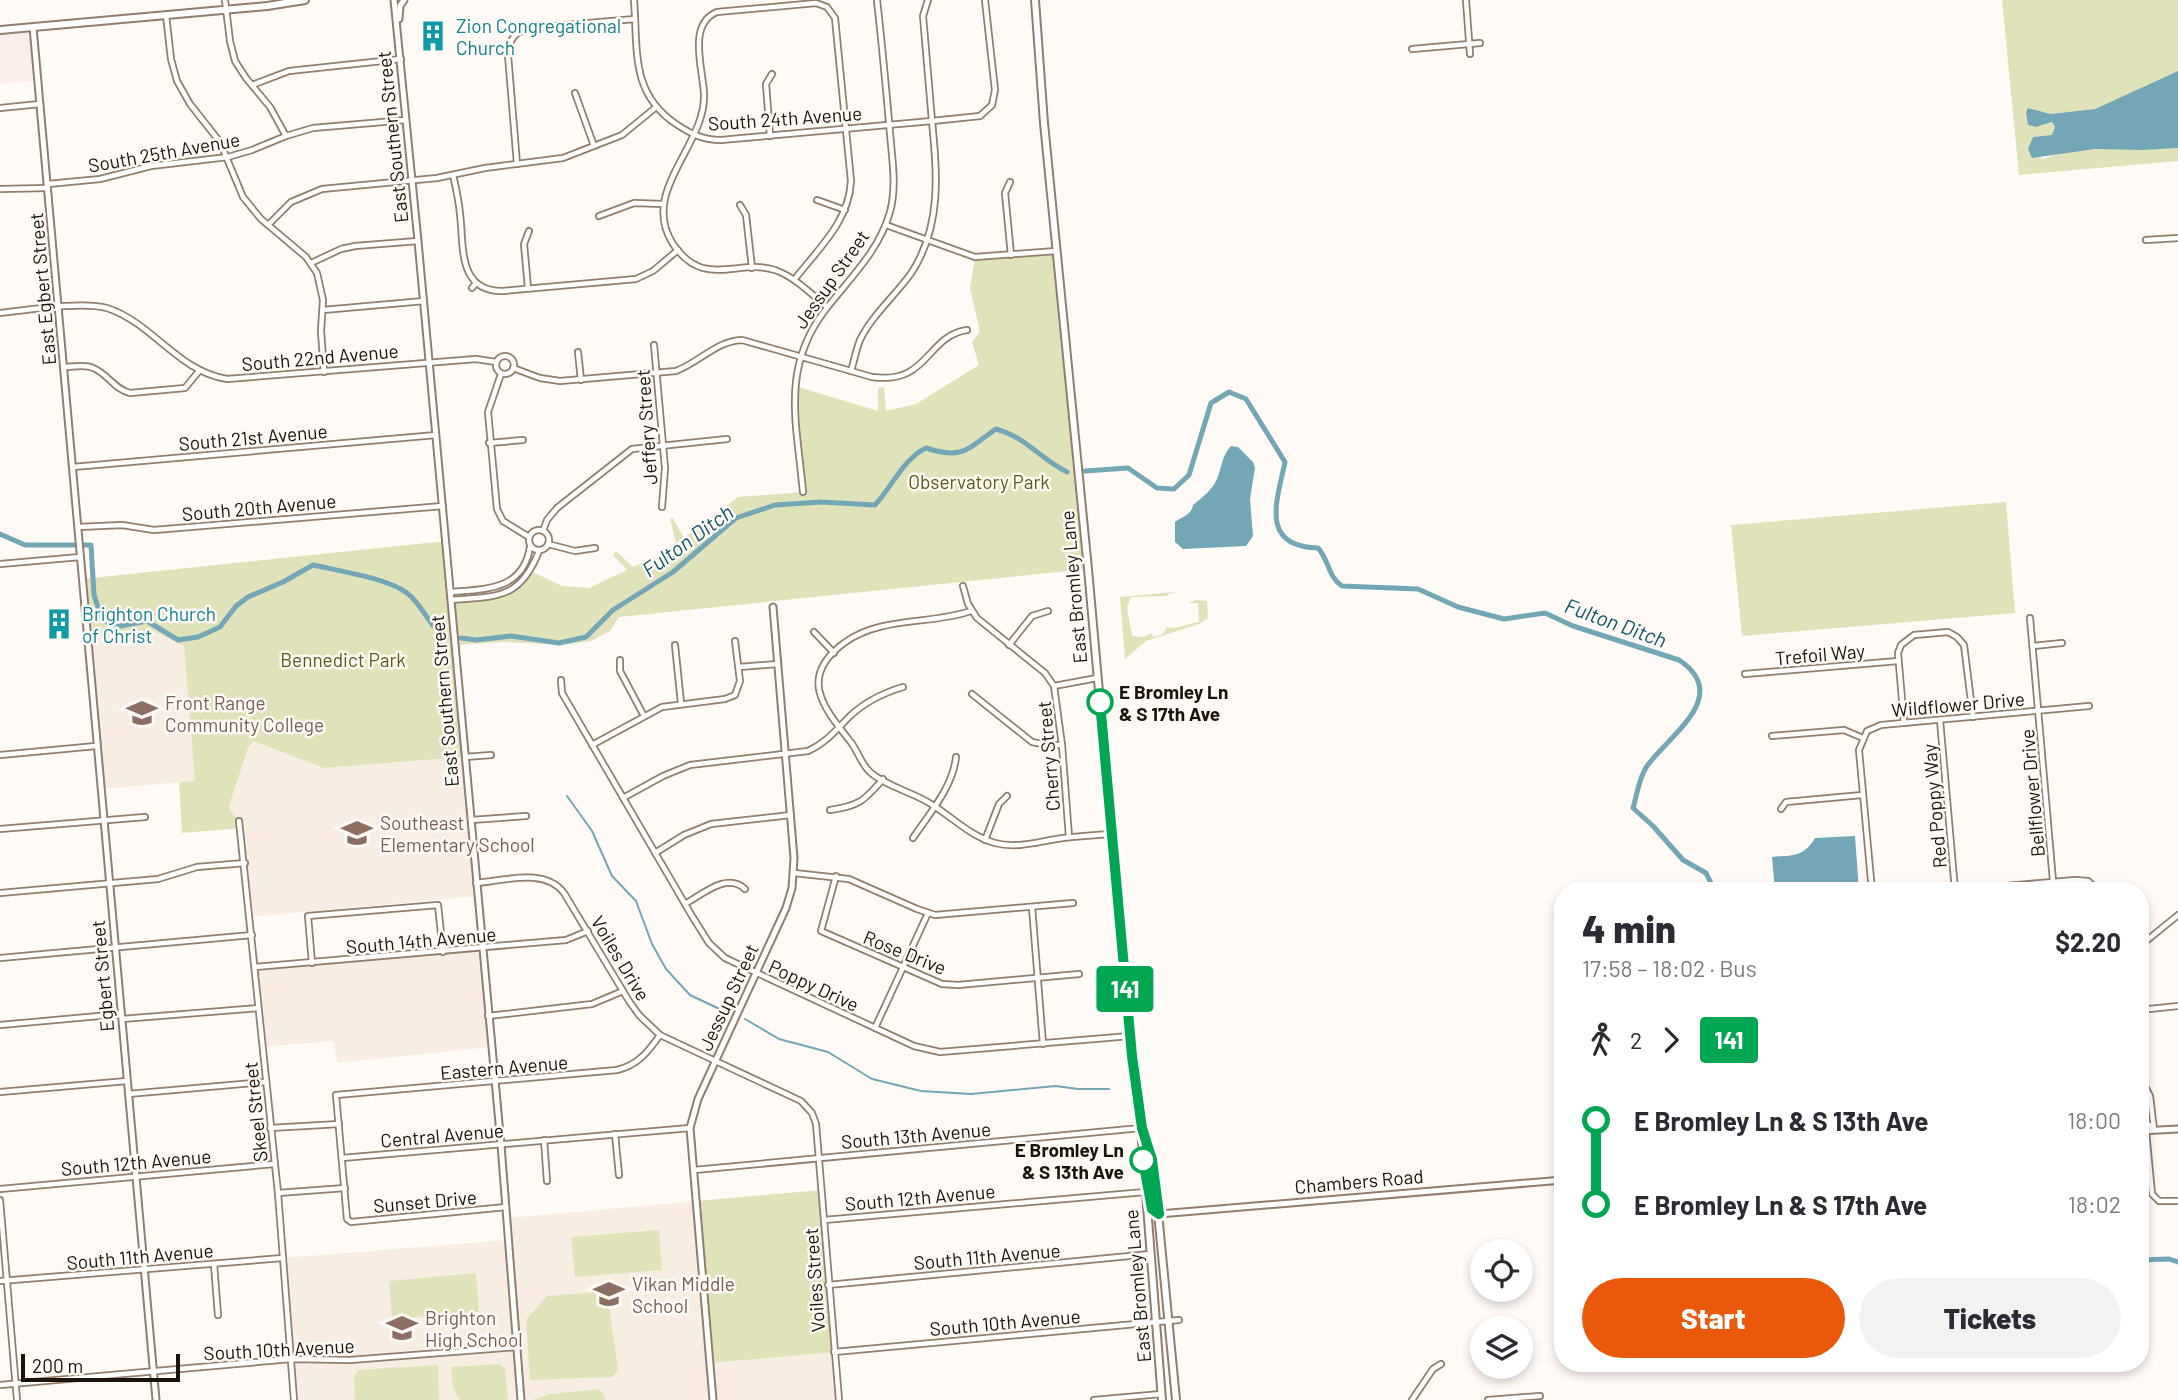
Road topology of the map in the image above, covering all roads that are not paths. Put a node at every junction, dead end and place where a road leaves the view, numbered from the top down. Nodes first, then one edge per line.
1 (225, 0) edge
2 (305, 0) edge
3 (394, 0) edge
4 (404, 0) edge
5 (634, 0) edge
6 (877, 0) edge
7 (928, 0) edge
8 (985, 0) edge
9 (1035, 0) edge
10 (1466, 0) edge
11 (226, 9) junction
12 (166, 15) junction
13 (636, 19) junction
14 (33, 27) junction
15 (397, 29) junction
16 (0, 30) edge
17 (507, 33) dead end
18 (512, 37) junction
19 (1480, 43) dead end
20 (1469, 44) junction
21 (1412, 49) dead end
22 (1470, 54) dead end
23 (401, 59) junction
24 (772, 74) dead end
25 (252, 85) junction
26 (575, 93) dead end
27 (40, 104) junction
28 (0, 108) edge
29 (655, 108) junction
30 (407, 120) junction
31 (932, 121) junction
32 (889, 125) junction
33 (846, 129) junction
34 (692, 135) junction
35 (286, 136) junction
36 (770, 136) junction
37 (594, 146) junction
38 (228, 157) junction
39 (517, 164) junction
40 (453, 176) junction
41 (412, 180) junction
42 (1010, 182) dead end
43 (48, 186) junction
44 (0, 189) edge
45 (817, 200) dead end
46 (664, 204) junction
47 (740, 205) dead end
48 (845, 210) junction
49 (599, 216) dead end
50 (268, 225) junction
51 (886, 225) junction
52 (529, 231) dead end
53 (2178, 238) edge
54 (2147, 240) dead end
55 (418, 241) junction
56 (927, 241) junction
57 (678, 250) junction
58 (1056, 251) junction
59 (1011, 254) junction
60 (311, 263) junction
61 (752, 268) junction
62 (794, 280) junction
63 (477, 283) junction
64 (472, 288) dead end
65 (528, 288) junction
66 (424, 301) junction
67 (827, 307) junction
68 (58, 308) junction
69 (323, 310) junction
70 (0, 313) edge
71 (967, 330) dead end
72 (654, 345) dead end
73 (578, 352) dead end
74 (800, 356) junction
75 (429, 362) junction
76 (496, 362) junction
77 (65, 367) junction
78 (513, 368) junction
79 (198, 371) junction
80 (850, 371) junction
81 (324, 372) junction
82 (657, 373) junction
83 (501, 374) junction
84 (581, 380) junction
85 (436, 435) junction
86 (726, 439) dead end
87 (523, 440) dead end
88 (489, 443) junction
89 (663, 444) junction
90 (73, 467) junction
91 (803, 492) dead end
92 (443, 506) junction
93 (662, 507) dead end
94 (78, 527) junction
95 (543, 531) junction
96 (529, 537) junction
97 (548, 544) junction
98 (530, 547) junction
99 (595, 548) dead end
100 (79, 549) joint
101 (539, 551) junction
102 (80, 557) junction
103 (0, 564) edge
104 (963, 586) dead end
105 (450, 592) junction
106 (451, 600) junction
107 (773, 607) dead end
108 (971, 611) junction
109 (1048, 611) dead end
110 (2030, 618) dead end
111 (814, 632) dead end
112 (735, 641) dead end
113 (2062, 643) dead end
114 (675, 645) dead end
115 (1009, 645) junction
116 (2033, 646) junction
117 (834, 653) junction
118 (620, 660) dead end
119 (1898, 661) junction
120 (777, 664) junction
121 (739, 667) junction
122 (1745, 674) dead end
123 (1097, 678) junction
124 (561, 680) dead end
125 (1054, 686) junction
126 (903, 687) dead end
127 (972, 695) dead end
128 (681, 703) junction
129 (2089, 706) dead end
130 (2039, 711) junction
131 (644, 716) junction
132 (1973, 716) junction
133 (1940, 720) junction
134 (1904, 723) junction
135 (839, 728) junction
136 (1772, 736) dead end
137 (1863, 738) junction
138 (592, 745) junction
139 (1062, 745) junction
140 (96, 746) junction
141 (0, 755) edge
142 (491, 755) dead end
143 (785, 755) junction
144 (464, 757) junction
145 (956, 757) dead end
146 (883, 779) junction
147 (1863, 795) junction
148 (1007, 796) dead end
149 (623, 798) junction
150 (934, 806) junction
151 (1781, 809) dead end
152 (830, 810) dead end
153 (791, 815) junction
154 (526, 816) dead end
155 (145, 817) dead end
156 (104, 820) junction
157 (470, 820) junction
158 (239, 821) dead end
159 (0, 829) edge
160 (1111, 834) junction
161 (1069, 837) junction
162 (913, 838) dead end
163 (985, 840) junction
164 (655, 853) junction
165 (245, 863) junction
166 (794, 873) junction
167 (836, 876) junction
168 (2053, 881) junction
169 (1871, 882) edge
170 (1952, 882) edge
171 (2042, 882) edge
172 (2089, 882) edge
173 (476, 883) junction
174 (109, 884) junction
175 (745, 890) dead end
176 (0, 893) edge
177 (1073, 903) dead end
178 (685, 904) junction
179 (1032, 907) junction
180 (928, 913) junction
181 (2178, 915) edge
182 (588, 931) junction
183 (251, 936) junction
184 (2149, 938) edge
185 (115, 949) junction
186 (482, 949) junction
187 (443, 952) junction
188 (0, 958) edge
189 (312, 963) junction
190 (255, 967) junction
191 (902, 968) junction
192 (756, 973) junction
193 (1079, 974) dead end
194 (1038, 977) junction
195 (622, 990) junction
196 (2178, 1006) edge
197 (258, 1008) junction
198 (2149, 1009) edge
199 (488, 1016) junction
200 (121, 1017) junction
201 (0, 1025) edge
202 (875, 1028) junction
203 (660, 1035) junction
204 (1130, 1036) junction
205 (1043, 1044) junction
206 (716, 1062) junction
207 (127, 1081) junction
208 (265, 1082) junction
209 (495, 1082) junction
210 (0, 1092) edge
211 (128, 1094) junction
212 (2149, 1094) edge
213 (339, 1124) junction
214 (2149, 1125) edge
215 (270, 1128) junction
216 (690, 1128) junction
217 (1142, 1128) junction
218 (2178, 1129) edge
219 (2149, 1130) edge
220 (2154, 1130) junction
221 (615, 1134) junction
222 (544, 1140) junction
223 (501, 1145) junction
224 (342, 1158) junction
225 (818, 1158) junction
226 (1143, 1160) junction
227 (274, 1164) junction
228 (694, 1170) junction
229 (2149, 1173) edge
230 (619, 1175) dead end
231 (136, 1177) junction
232 (547, 1181) dead end
233 (1554, 1181) edge
234 (345, 1188) junction
235 (0, 1189) edge
236 (1144, 1192) junction
237 (278, 1193) junction
238 (0, 1200) edge
239 (2178, 1201) edge
240 (506, 1207) junction
241 (1159, 1214) junction
242 (824, 1220) junction
243 (1148, 1231) junction
244 (1150, 1254) junction
245 (283, 1258) junction
246 (214, 1264) junction
247 (145, 1269) junction
248 (7, 1280) junction
249 (0, 1281) edge
250 (828, 1284) junction
251 (218, 1315) dead end
252 (1178, 1320) dead end
253 (1169, 1321) junction
254 (1156, 1322) junction
255 (517, 1348) junction
256 (834, 1352) junction
257 (291, 1359) junction
258 (1441, 1364) dead end
259 (153, 1371) junction
260 (16, 1384) junction
261 (0, 1385) edge
262 (1540, 1396) dead end
263 (1162, 1397) edge
264 (17, 1400) edge
265 (156, 1400) edge
266 (294, 1400) edge
267 (521, 1400) edge
268 (713, 1400) edge
269 (839, 1400) edge
270 (1094, 1400) edge
271 (1176, 1400) edge
272 (1412, 1400) edge
273 (1488, 1400) edge

1 - 11 street
2 - 11 main road
3 - 15 street, East Southern Street
4 - 15 street
5 - 13 street
6 - 32 street, Jessup Street
7 - 31 street
8 - 31 street, South 24th Avenue
9 - 58 main road, East Bromley Lane
10 - 20 street
11 - 12 main road
11 - 25 street
12 - 14 main road
12 - 38 street
13 - 18 street
13 - 29 street
14 - 16 main road
14 - 27 street, East Egbert Street
15 - 23 street, East Southern Street
17 - 18 street
18 - 39 street
19 - 20 street
20 - 21 street
20 - 22 street
23 - 25 street
23 - 30 street, East Southern Street
24 - 36 street
25 - 35 street
26 - 37 street
27 - 28 street
27 - 43 street, East Egbert Street
29 - 34 street, South 24th Avenue
29 - 37 street
30 - 35 street, South 25th Avenue
30 - 41 street, East Southern Street
31 - 32 street, South 24th Avenue
31 - 56 street
32 - 33 street, South 24th Avenue
32 - 51 street, Jessup Street
33 - 34 street
33 - 36 street, South 24th Avenue
33 - 48 street
34 - 36 street, South 24th Avenue
34 - 46 street
35 - 38 street, South 25th Avenue
37 - 39 street
38 - 43 street, South 25th Avenue
38 - 50 street
39 - 40 street
40 - 41 street
40 - 63 street
41 - 50 street
41 - 55 street, East Southern Street
42 - 59 street
43 - 44 street, South 25th Avenue
43 - 68 street, East Egbert Street
45 - 48 street
46 - 49 street
46 - 57 street
47 - 61 street
48 - 62 street
50 - 60 street
51 - 56 street
51 - 67 street, Jessup Street
52 - 65 street
53 - 54 street
55 - 60 street
55 - 66 street, East Southern Street
56 - 59 street
56 - 80 street
57 - 61 street
57 - 65 street
58 - 59 street
58 - 123 main road, East Bromley Lane
60 - 69 street
61 - 62 street
62 - 67 street
63 - 64 street
63 - 65 street
66 - 69 street
66 - 75 street, East Southern Street
67 - 74 street, Jessup Street
68 - 70 street, South 22nd Avenue
68 - 77 street, East Egbert Street
68 - 79 street, South 22nd Avenue
69 - 81 street
71 - 80 street
72 - 82 street, Jeffery Street
73 - 84 street
74 - 80 street
74 - 82 street
74 - 91 street, Jessup Street
75 - 76 street, South 22nd Avenue
75 - 81 street, South 22nd Avenue
75 - 85 street, East Southern Street
76 - 78 street
76 - 83 street
77 - 79 street
77 - 90 street, East Egbert Street
78 - 83 street
78 - 84 street
79 - 81 street, South 22nd Avenue
82 - 84 street
82 - 89 street, Jeffery Street
83 - 88 street
85 - 90 street, South 21st Avenue
85 - 92 street, East Southern Street
86 - 89 street
87 - 88 street
88 - 96 street
89 - 93 street, Jeffery Street
89 - 95 street
90 - 94 street, East Egbert Street
92 - 94 street, South 20th Avenue
92 - 105 street, East Southern Street
94 - 100 street, East Egbert Street
95 - 96 street
95 - 97 street
96 - 98 street
97 - 99 street
97 - 101 street
98 - 101 street
98 - 105 street
100 - 102 street, Egbert Street
101 - 106 street
102 - 103 street
102 - 140 street, Egbert Street
104 - 108 street, Cherry Street
105 - 106 street, East Southern Street
106 - 144 street, East Southern Street
107 - 120 street, Jessup Street
108 - 115 street, Cherry Street
108 - 117 street
109 - 115 street
110 - 116 street, Bellflower Drive
111 - 117 street
112 - 121 street
113 - 116 street
114 - 128 street
115 - 125 street, Cherry Street
116 - 130 street, Bellflower Drive
117 - 135 street
118 - 131 street
119 - 122 street, Trefoil Way
119 - 132 street
119 - 134 street
120 - 121 street
120 - 143 street, Jessup Street
121 - 128 street
123 - 125 street
123 - 160 main road, East Bromley Lane
124 - 138 street, Poppy Drive
125 - 139 street, Cherry Street
126 - 135 street
127 - 139 street
128 - 131 street
129 - 130 street, Wildflower Drive
130 - 132 street, Wildflower Drive
130 - 168 street, Bellflower Drive
131 - 138 street
132 - 133 street, Wildflower Drive
133 - 134 street, Wildflower Drive
133 - 170 street, Red Poppy Way
134 - 137 street, Wildflower Drive
135 - 143 street
135 - 146 street
136 - 137 street
137 - 147 street
138 - 149 street, Poppy Drive
139 - 161 street, Cherry Street
140 - 141 street
140 - 156 street, Egbert Street
142 - 144 street
143 - 149 street
143 - 153 street, Jessup Street
144 - 157 street, East Southern Street
145 - 150 street
146 - 150 street
146 - 152 street
147 - 151 street
147 - 169 street
148 - 163 street
149 - 164 street, Poppy Drive
150 - 162 street
150 - 163 street
153 - 164 street
153 - 166 street, Jessup Street
154 - 157 street
155 - 156 street
156 - 159 street
156 - 174 street, Egbert Street
157 - 173 street, East Southern Street
158 - 165 street, Skeel Street
160 - 161 street
160 - 204 main road, East Bromley Lane
161 - 163 street
164 - 178 street, Poppy Drive
165 - 174 street
165 - 183 street, Skeel Street
166 - 167 street
166 - 192 street, Jessup Street
167 - 180 street
167 - 191 street, Rose Drive
168 - 171 street
168 - 172 street
173 - 182 street, Voiles Drive
173 - 186 street, East Southern Street
174 - 176 street
174 - 185 street, Egbert Street
175 - 178 street
177 - 179 street
178 - 192 street, Poppy Drive
179 - 180 street
179 - 194 street
180 - 191 street
181 - 184 street
182 - 186 street, South 14th Avenue
182 - 195 street, Voiles Drive
183 - 185 street
183 - 190 street, Skeel Street
185 - 188 street
185 - 200 street, Egbert Street
186 - 187 street, South 14th Avenue
186 - 199 street, East Southern Street
187 - 189 street, South 14th Avenue
187 - 189 street
189 - 190 street, South 14th Avenue
190 - 197 street, Skeel Street
191 - 194 street, Rose Drive
191 - 202 street
192 - 202 street, Poppy Drive
192 - 206 street, Jessup Street
193 - 194 street, Rose Drive
194 - 205 street
195 - 199 street
195 - 203 street, Voiles Drive
196 - 198 street
197 - 200 street
197 - 208 street, Skeel Street
199 - 209 street, East Southern Street
200 - 201 street
200 - 207 street, Egbert Street
202 - 205 street, Poppy Drive
203 - 206 street, Voiles Drive
203 - 209 street, Eastern Avenue
204 - 205 street, Poppy Drive
204 - 217 main road, East Bromley Lane
206 - 216 street, Jessup Street
206 - 225 street, Voiles Drive
207 - 210 street
207 - 211 street, Egbert Street
208 - 211 street
208 - 215 street, Skeel Street
209 - 213 street, Eastern Avenue
209 - 223 street, East Southern Street
211 - 231 street, Egbert Street
212 - 220 street
213 - 215 street
213 - 224 street
214 - 220 street
215 - 227 street, Skeel Street
216 - 221 street, Central Avenue
216 - 228 street, Jessup Street
217 - 225 street, South 13th Avenue
217 - 226 main road, East Bromley Lane
217 - 241 main road, East Bromley Lane
218 - 220 street
219 - 220 street
221 - 222 street, Central Avenue
221 - 230 street
222 - 223 street, Central Avenue
222 - 232 street
223 - 224 street, Central Avenue
223 - 240 street, East Southern Street
224 - 234 street
225 - 228 street, South 13th Avenue
225 - 242 street, Voiles Street
226 - 236 main road, East Bromley Lane
226 - 241 main road
227 - 231 street, South 12th Avenue
227 - 237 street, Skeel Street
228 - 268 street, Jessup Street
229 - 239 street
231 - 235 street, South 12th Avenue
231 - 247 street, Egbert Street
233 - 241 street, Chambers Road
234 - 237 street, Sunset Drive
234 - 240 street, Sunset Drive
236 - 242 street, South 12th Avenue
236 - 243 main road, East Bromley Lane
237 - 245 street, Skeel Street
238 - 248 street
240 - 255 street, East Southern Street
241 - 243 main road
241 - 253 main road, East Bromley Lane
242 - 250 street, Voiles Street
243 - 244 main road, East Bromley Lane
244 - 250 street, South 11th Avenue
244 - 254 main road, East Bromley Lane
245 - 246 street, South 11th Avenue
245 - 257 street, Skeel Street
246 - 247 street, South 11th Avenue
246 - 251 street
247 - 248 street, South 11th Avenue
247 - 259 street, Egbert Street
248 - 249 street, South 11th Avenue
248 - 260 street
250 - 256 street, Voiles Street
252 - 253 street, South 10th Avenue
253 - 254 street, South 10th Avenue
253 - 271 main road, East Bromley Lane
254 - 256 street, South 10th Avenue
254 - 263 main road, East Bromley Lane
255 - 257 street, South 10th Avenue
255 - 267 street, East Southern Street
256 - 269 street, Voiles Street
257 - 259 street, South 10th Avenue
257 - 266 street, Skeel Street
258 - 272 street
259 - 260 street, South 10th Avenue
259 - 265 street, Egbert Street
260 - 261 street, South 10th Avenue
260 - 264 street
262 - 273 street
263 - 270 street

